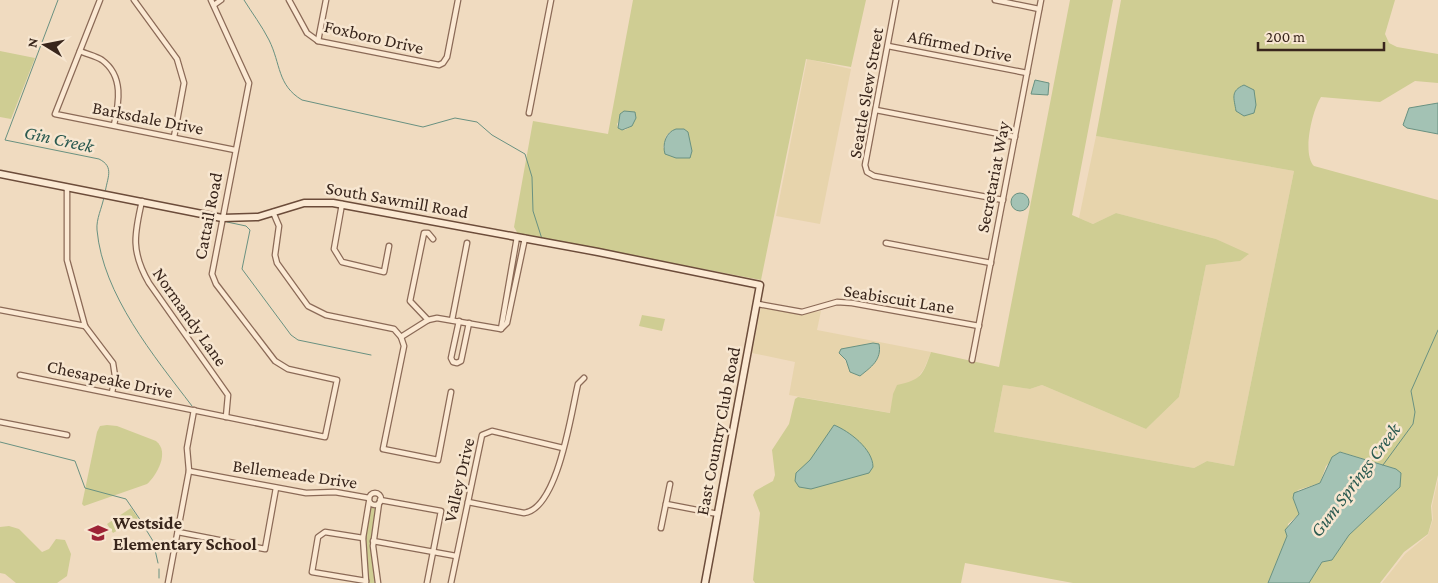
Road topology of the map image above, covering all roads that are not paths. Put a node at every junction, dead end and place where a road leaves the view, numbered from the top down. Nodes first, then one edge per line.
1 (100, 0) edge
2 (134, 0) edge
3 (221, 0) edge
4 (289, 0) edge
5 (326, 0) edge
6 (458, 0) edge
7 (551, 0) edge
8 (896, 0) edge
9 (995, 0) edge
10 (1041, 0) edge
11 (212, 2) edge
12 (1039, 9) junction
13 (318, 41) junction
14 (888, 46) junction
15 (80, 51) junction
16 (1027, 73) junction
17 (876, 110) junction
18 (529, 112) dead end
19 (114, 125) junction
20 (174, 137) junction
21 (1015, 137) junction
22 (235, 150) junction
23 (0, 174) edge
24 (68, 187) junction
25 (1003, 200) junction
26 (142, 201) junction
27 (342, 204) junction
28 (273, 212) junction
29 (222, 218) junction
30 (517, 237) junction
31 (525, 238) junction
32 (433, 239) dead end
33 (467, 243) dead end
34 (886, 243) dead end
35 (389, 246) dead end
36 (991, 263) junction
37 (760, 285) joint
38 (758, 304) junction
39 (0, 310) edge
40 (428, 320) junction
41 (452, 320) junction
42 (459, 321) junction
43 (469, 323) junction
44 (85, 326) junction
45 (978, 326) junction
46 (501, 328) junction
47 (401, 336) junction
48 (972, 360) dead end
49 (20, 375) dead end
50 (584, 378) dead end
51 (451, 392) dead end
52 (112, 393) junction
53 (194, 410) junction
54 (226, 417) junction
55 (0, 422) edge
56 (67, 435) dead end
57 (325, 437) joint
58 (563, 448) junction
59 (189, 471) junction
60 (670, 484) dead end
61 (276, 488) junction
62 (369, 500) junction
63 (380, 502) junction
64 (468, 502) junction
65 (666, 504) junction
66 (718, 514) junction
67 (661, 528) dead end
68 (178, 532) junction
69 (363, 538) junction
70 (373, 541) junction
71 (433, 552) junction
72 (456, 556) junction
73 (367, 582) edge
74 (168, 583) edge
75 (378, 583) edge
76 (427, 583) edge
77 (451, 583) edge
78 (705, 583) edge

1 - 15 street
2 - 20 street
3 - 11 street
4 - 13 street, Foxboro Drive
5 - 13 street
6 - 13 street, Foxboro Drive
7 - 18 street
8 - 14 street, Seattle Slew Street
9 - 12 street
10 - 12 street, Secretariat Way
11 - 22 street, Cattail Road
12 - 16 street, Secretariat Way
14 - 16 street, Affirmed Drive
14 - 17 street, Seattle Slew Street
15 - 19 street
15 - 19 street, Barksdale Drive
16 - 21 street, Secretariat Way
17 - 21 street
17 - 25 street, Seattle Slew Street
19 - 20 street, Barksdale Drive
20 - 22 street, Barksdale Drive
21 - 25 street, Secretariat Way
22 - 29 street, Cattail Road
23 - 24 street, South Sawmill Road
24 - 26 street, South Sawmill Road
24 - 44 street
25 - 36 street, Secretariat Way
26 - 29 street, South Sawmill Road
26 - 54 street, Normandy Lane
27 - 28 street, South Sawmill Road
27 - 30 street, South Sawmill Road
27 - 35 street
28 - 29 street, South Sawmill Road
28 - 47 street
29 - 57 street, Cattail Road
30 - 31 street, South Sawmill Road
30 - 46 street
31 - 37 street, South Sawmill Road
31 - 46 street
32 - 40 street
33 - 41 street
34 - 36 street
36 - 45 street, Secretariat Way
37 - 38 street, East Country Club Road
38 - 45 street, Seabiscuit Lane
38 - 66 street, East Country Club Road
39 - 44 street
40 - 41 street
40 - 47 street
41 - 42 street
42 - 43 street
42 - 43 street
43 - 46 street
44 - 52 street
45 - 48 street, Secretariat Way
47 - 51 street
49 - 52 street, Chesapeake Drive
50 - 58 street
52 - 53 street, Chesapeake Drive
53 - 54 street, Chesapeake Drive
53 - 59 street
54 - 57 street, Chesapeake Drive
55 - 56 street
58 - 64 street
58 - 64 street, Valley Drive
59 - 61 street, Bellemeade Drive
59 - 68 street
60 - 65 street
61 - 62 street, Bellemeade Drive
61 - 68 street
62 - 63 street
62 - 63 street
62 - 69 street
63 - 70 street
63 - 71 street, Bellemeade Drive
64 - 72 street, Valley Drive
65 - 66 street
65 - 67 street
66 - 78 street, East Country Club Road
68 - 74 street
69 - 73 street
69 - 73 street
70 - 71 street
70 - 75 street
71 - 72 street
71 - 76 street, Bellemeade Drive
72 - 77 street, Valley Drive

